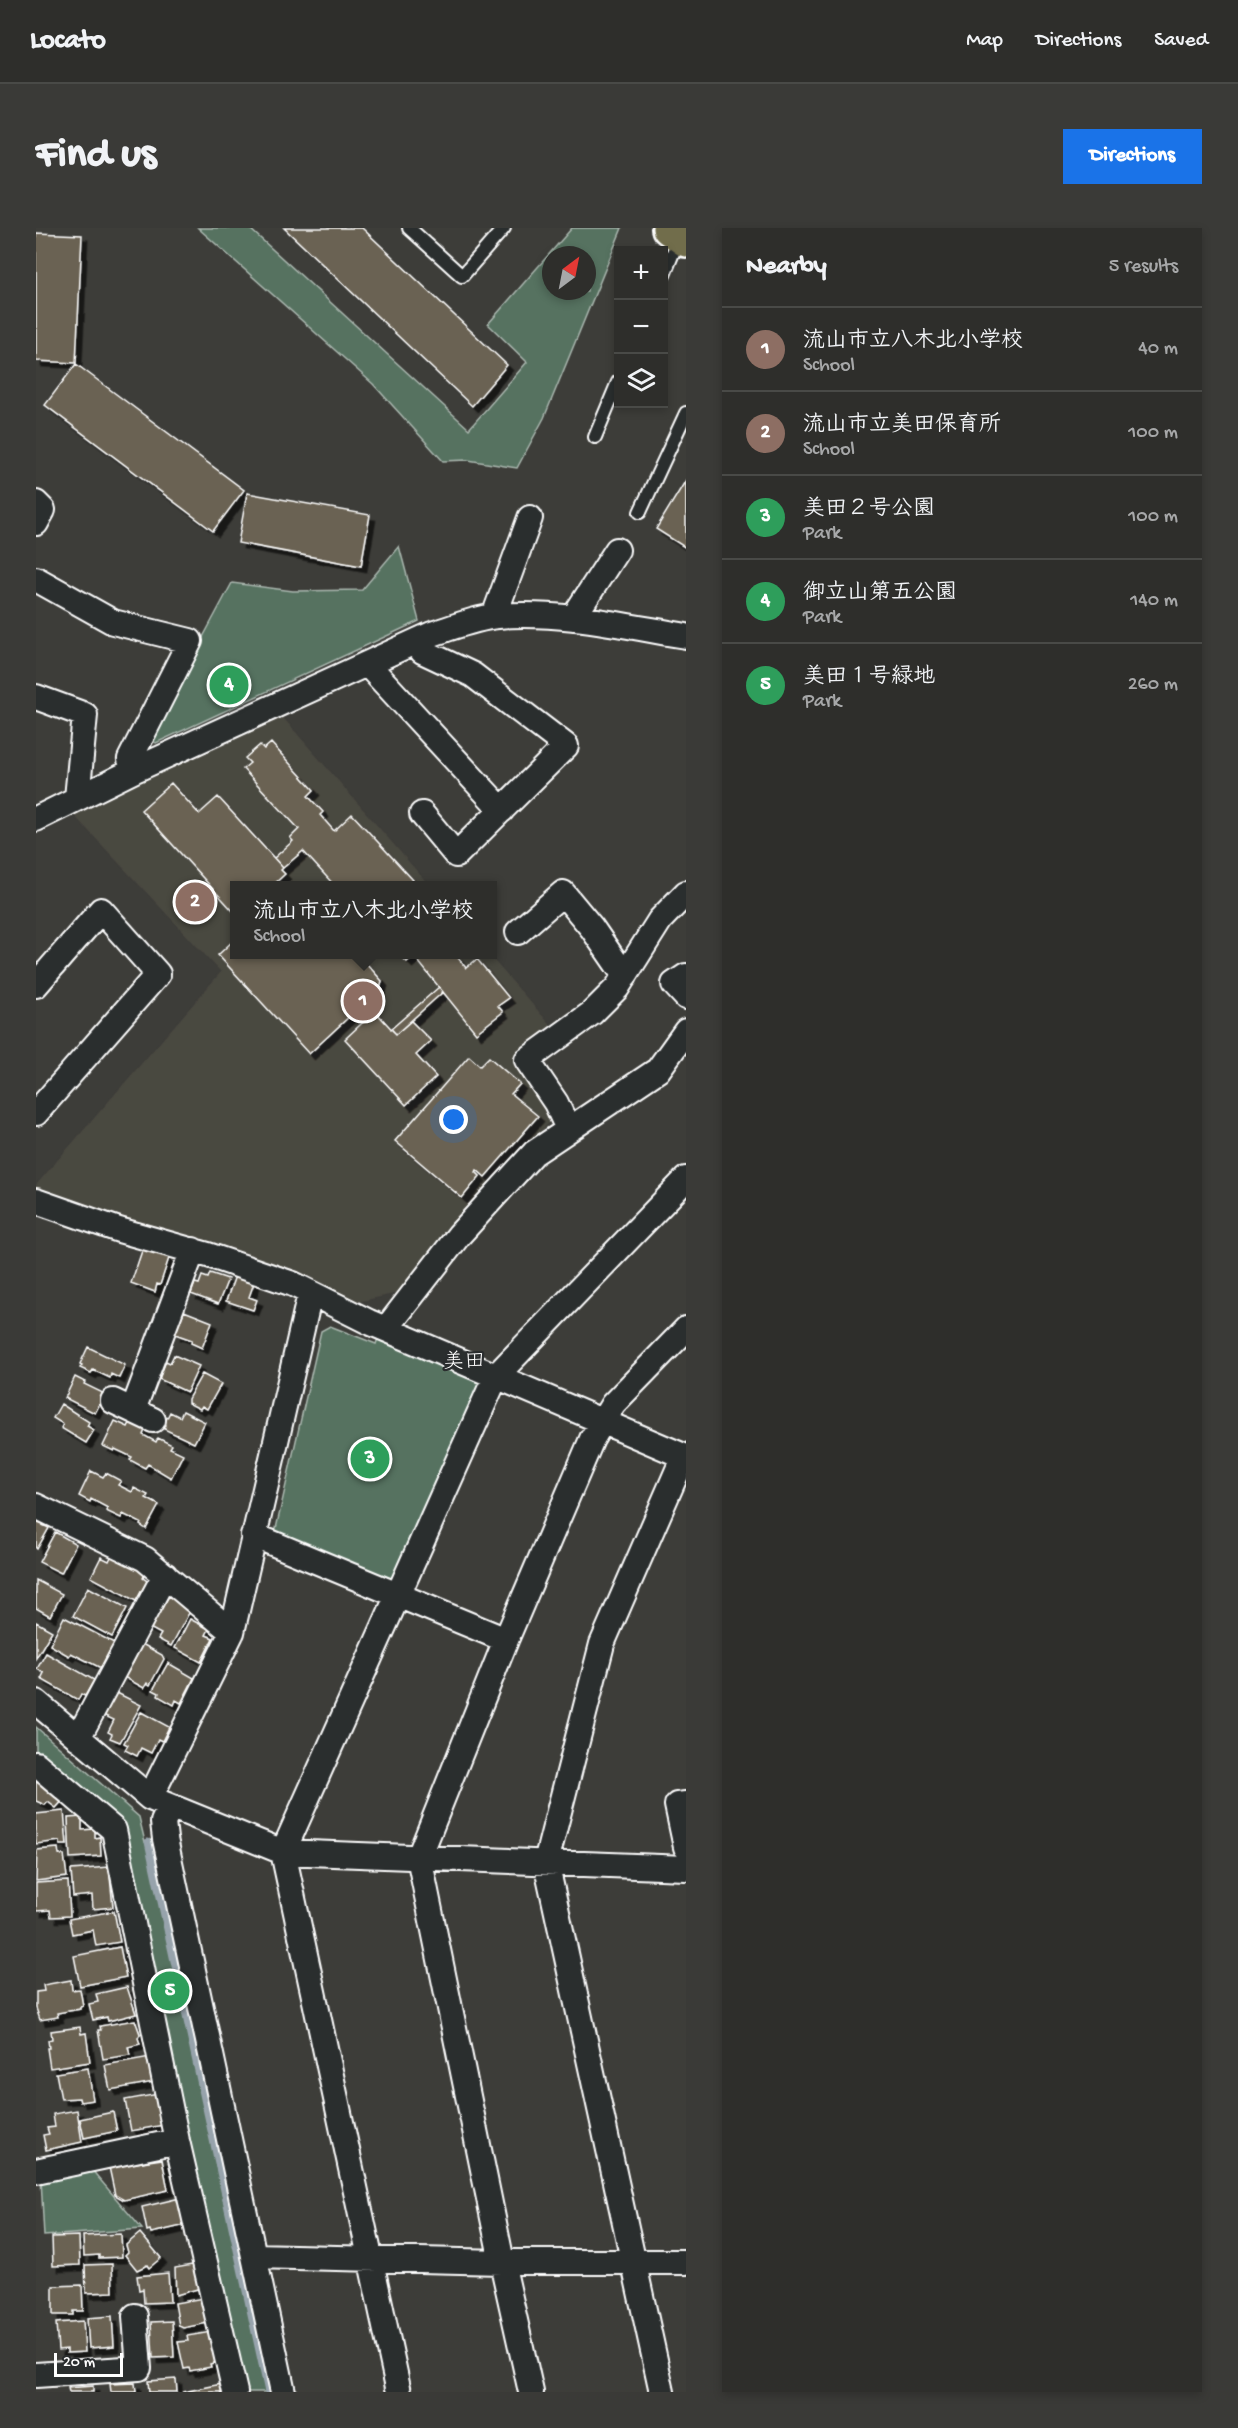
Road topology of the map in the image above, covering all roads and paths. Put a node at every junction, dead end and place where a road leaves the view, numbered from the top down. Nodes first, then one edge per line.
1 (409, 228) edge
2 (504, 228) edge
3 (678, 235) edge
4 (668, 262) edge
5 (614, 392) edge
6 (686, 413) edge
7 (595, 437) dead end
8 (36, 503) edge
9 (640, 512) dead end
10 (530, 518) dead end
11 (36, 523) edge
12 (617, 550) dead end
13 (36, 579) edge
14 (498, 616) junction
15 (573, 618) junction
16 (686, 636) edge
17 (417, 642) junction
18 (368, 664) junction
19 (36, 697) edge
20 (137, 769) junction
21 (77, 798) junction
22 (502, 810) junction
23 (422, 814) dead end
24 (36, 819) edge
25 (686, 892) edge
26 (518, 932) dead end
27 (625, 976) junction
28 (686, 976) edge
29 (38, 977) edge
30 (686, 997) edge
31 (686, 1031) edge
32 (36, 1113) edge
33 (568, 1129) junction
34 (686, 1179) edge
35 (36, 1202) edge
36 (193, 1250) junction
37 (310, 1294) junction
38 (386, 1329) junction
39 (686, 1329) edge
40 (496, 1376) junction
41 (133, 1410) dead end
42 (602, 1421) junction
43 (685, 1456) edge
44 (36, 1506) edge
45 (253, 1535) junction
46 (165, 1575) junction
47 (397, 1594) junction
48 (232, 1632) junction
49 (506, 1640) junction
50 (36, 1702) edge
51 (78, 1738) junction
52 (36, 1764) edge
53 (160, 1803) junction
54 (686, 1804) edge
55 (686, 1847) edge
56 (283, 1852) junction
57 (419, 1857) junction
58 (546, 1862) junction
59 (686, 1868) edge
60 (177, 2141) junction
61 (36, 2171) edge
62 (254, 2256) junction
63 (371, 2259) junction
64 (502, 2262) junction
65 (634, 2262) junction
66 (686, 2262) edge
67 (135, 2316) dead end
68 (36, 2375) edge
69 (235, 2392) edge
70 (283, 2392) edge
71 (399, 2392) edge
72 (531, 2392) edge
73 (662, 2392) edge

1 - 2 lane
3 - 4 lane
5 - 7 lane
6 - 9 lane
8 - 11 street
10 - 14 street
12 - 15 street
13 - 20 street
14 - 15 street
14 - 17 street
15 - 16 street
17 - 18 street
17 - 22 street
18 - 20 street
18 - 22 street
19 - 21 street
20 - 21 street
21 - 24 street
22 - 23 street
25 - 27 street
26 - 27 street
27 - 33 street
28 - 30 street
29 - 32 street
31 - 33 street
33 - 38 street
34 - 40 street
35 - 36 street
36 - 37 street
36 - 41 street
37 - 38 street
37 - 45 street
38 - 40 street
39 - 42 street
40 - 42 street
40 - 47 street
42 - 43 street
42 - 49 street
43 - 58 street
44 - 46 street
45 - 47 street
45 - 48 street
46 - 48 street
46 - 51 street
47 - 49 street
47 - 56 street
48 - 53 street
49 - 57 street
50 - 51 street
51 - 53 street
52 - 60 street
53 - 56 street
53 - 62 street
54 - 55 street
56 - 57 street
56 - 63 street
57 - 58 street
57 - 64 street
58 - 59 street
58 - 65 street
60 - 61 street
60 - 69 street
62 - 63 street
62 - 70 street
63 - 64 street
63 - 71 street
64 - 65 street
64 - 72 street
65 - 66 street
65 - 73 street
67 - 68 street

